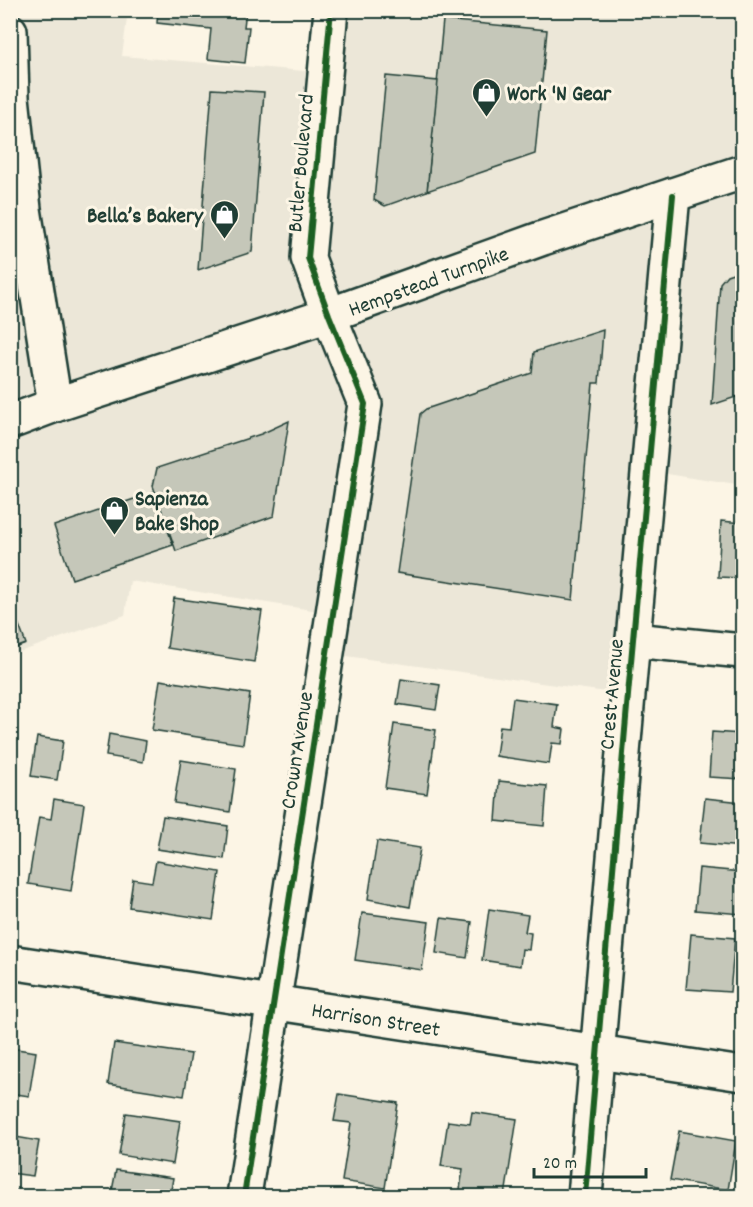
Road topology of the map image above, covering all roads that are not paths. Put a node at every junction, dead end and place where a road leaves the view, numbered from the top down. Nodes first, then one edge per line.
1 (331, 10) edge
2 (10, 31) edge
3 (742, 172) edge
4 (673, 195) junction
5 (329, 315) junction
6 (55, 405) junction
7 (10, 422) edge
8 (633, 640) junction
9 (742, 651) edge
10 (10, 962) edge
11 (274, 1003) junction
12 (597, 1052) junction
13 (742, 1074) edge
14 (244, 1197) edge
15 (585, 1197) edge

1 - 5 street, Butler Boulevard
2 - 6 street
3 - 4 street, Hempstead Turnpike
4 - 5 street, Hempstead Turnpike
4 - 8 street, Crest Avenue
5 - 6 street, Hempstead Turnpike
5 - 11 street, Crown Avenue
6 - 7 street, Hempstead Turnpike
8 - 9 street
8 - 12 street, Crest Avenue
10 - 11 street, Harrison Street
11 - 12 street, Harrison Street
11 - 14 street, Crown Avenue
12 - 13 street, Harrison Street
12 - 15 street, Crest Avenue

